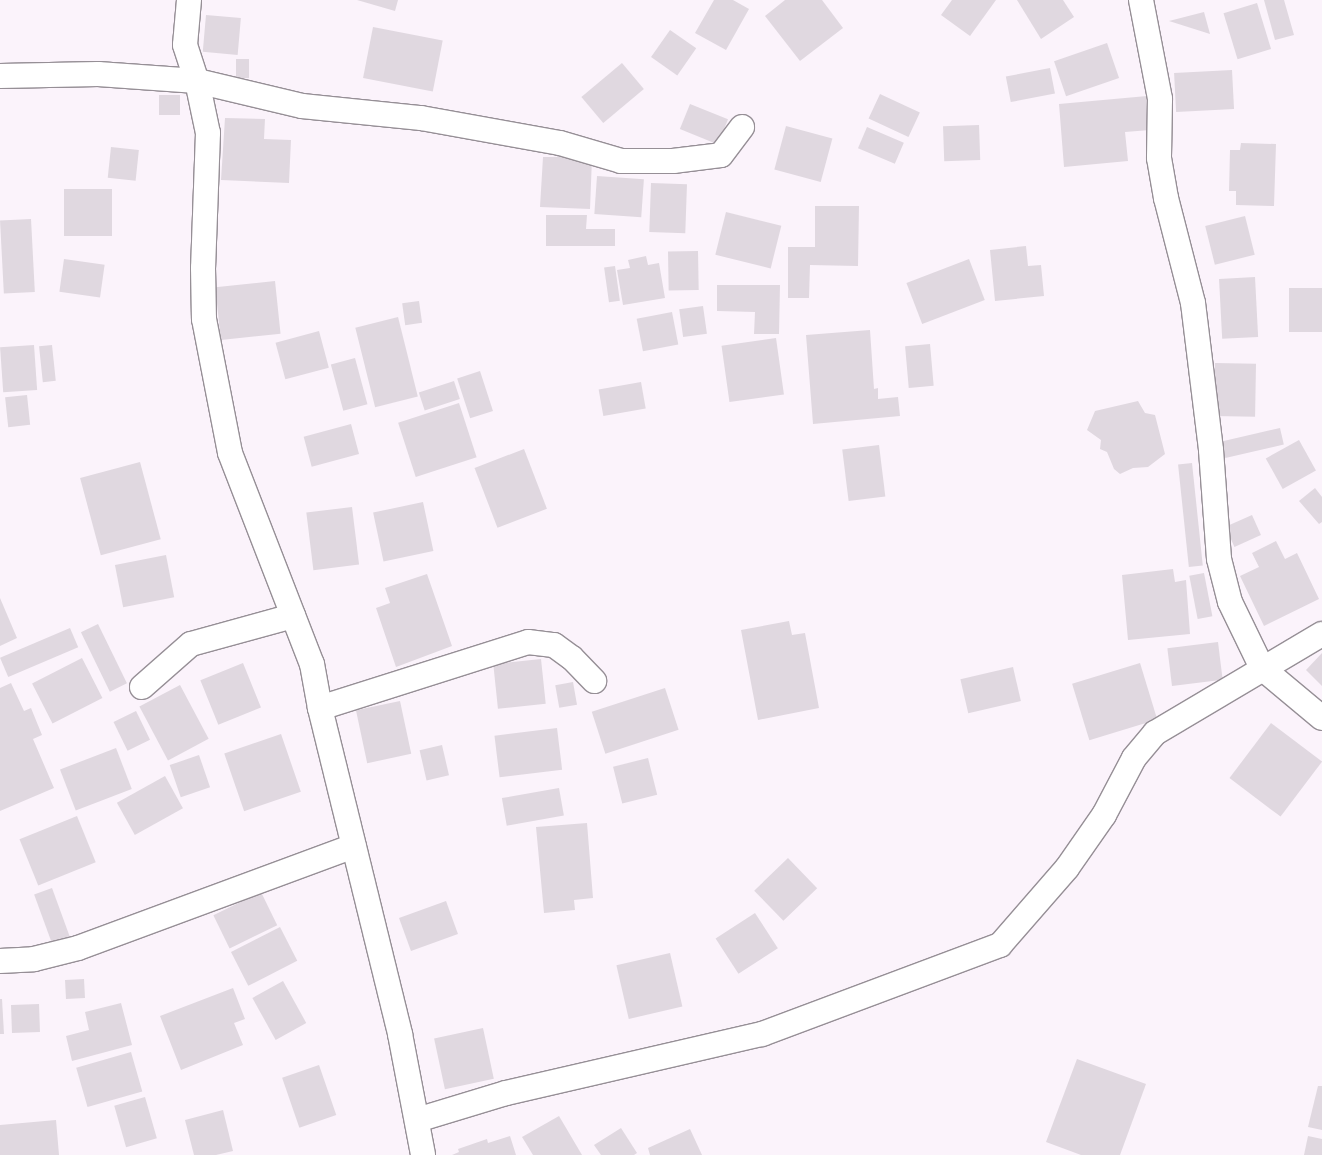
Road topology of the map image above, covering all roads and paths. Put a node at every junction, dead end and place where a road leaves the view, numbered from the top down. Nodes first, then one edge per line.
1 (189, 0) edge
2 (1141, 0) edge
3 (0, 76) edge
4 (196, 81) junction
5 (742, 127) dead end
6 (293, 616) junction
7 (1322, 634) edge
8 (1262, 668) junction
9 (594, 681) dead end
10 (142, 687) dead end
11 (320, 708) junction
12 (1322, 718) edge
13 (354, 846) junction
14 (0, 961) edge
15 (417, 1120) junction
16 (423, 1155) edge

1 - 4 street
2 - 8 street
3 - 4 street
4 - 5 street
4 - 6 street
6 - 10 street
6 - 11 street
7 - 8 street
8 - 12 street
8 - 15 street
9 - 11 street
11 - 13 street
13 - 14 street
13 - 15 street
15 - 16 street

